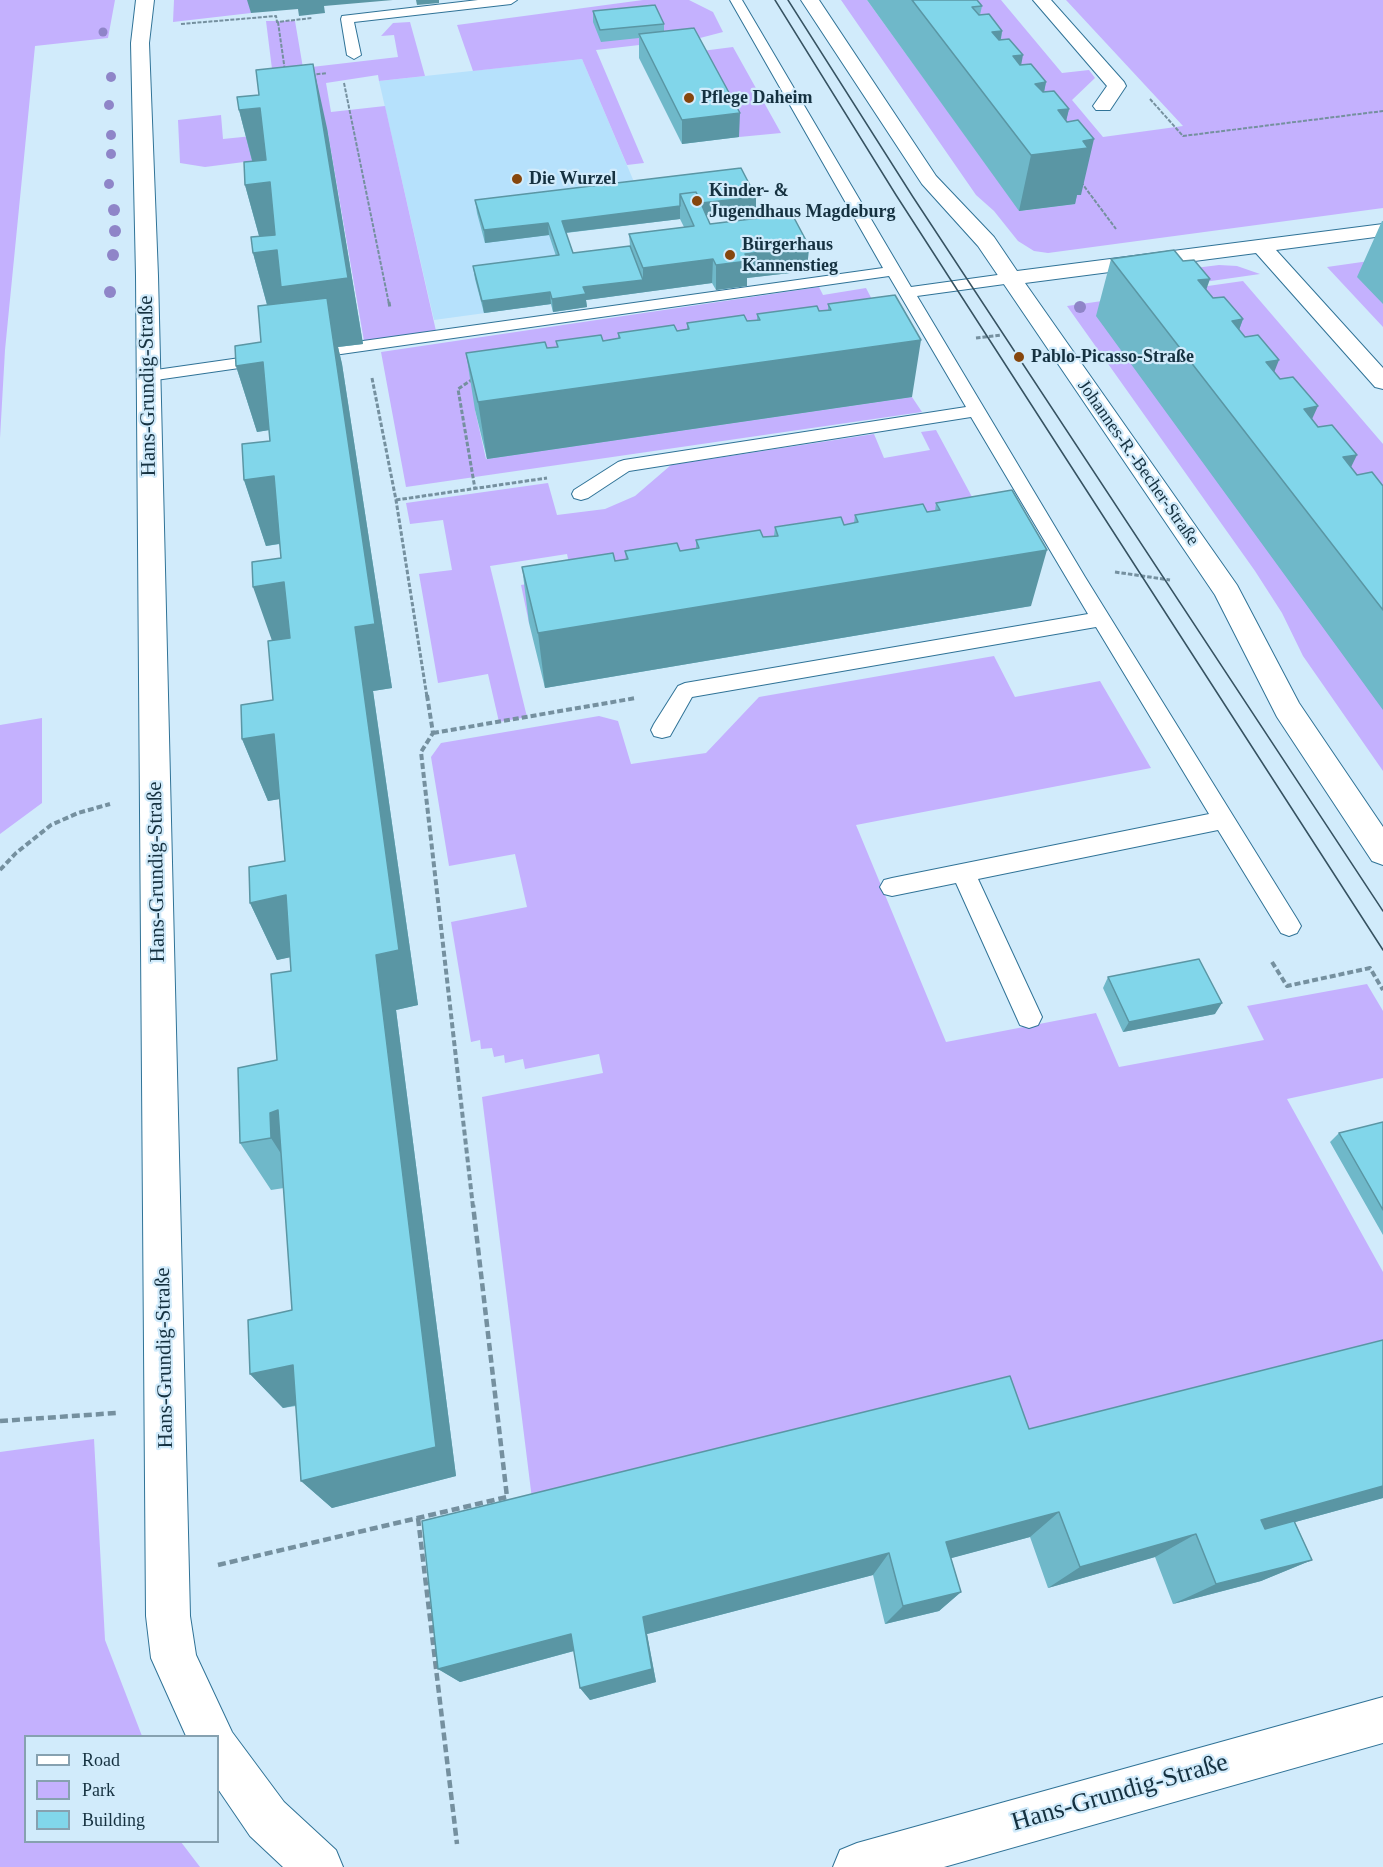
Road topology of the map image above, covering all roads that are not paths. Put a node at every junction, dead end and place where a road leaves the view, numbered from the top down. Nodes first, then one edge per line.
1 (145, 0) edge
2 (511, 0) edge
3 (736, 0) edge
4 (810, 0) edge
5 (1042, 0) edge
6 (354, 55) road end
7 (1103, 106) dead end
8 (1383, 230) edge
9 (1261, 246) junction
10 (893, 272) junction
11 (1012, 278) junction
12 (906, 293) junction
13 (149, 376) junction
14 (1383, 382) edge
15 (977, 411) junction
16 (581, 494) dead end
17 (1101, 619) junction
18 (662, 730) dead end
19 (1222, 820) junction
20 (1383, 852) edge
21 (963, 873) junction
22 (892, 887) dead end
23 (1289, 926) dead end
24 (1029, 1017) dead end
25 (1383, 1720) edge
26 (209, 1735) edge
27 (219, 1751) edge
28 (320, 1867) edge
29 (857, 1867) edge

1 - 13 street, Hans-Grundig-Straße
2 - 6 lane
3 - 10 lane
4 - 11 street, Johannes-R.-Becher-Straße
5 - 7 street
8 - 9 street
9 - 11 street
9 - 14 street
10 - 12 lane
10 - 13 lane
11 - 12 lane
11 - 20 street, Johannes-R.-Becher-Straße
12 - 15 lane
13 - 26 street, Hans-Grundig-Straße
15 - 16 lane
15 - 17 lane
17 - 18 lane
17 - 19 lane
19 - 21 lane
19 - 23 lane
21 - 22 lane
21 - 24 lane
25 - 29 street, Hans-Grundig-Straße
27 - 28 street

